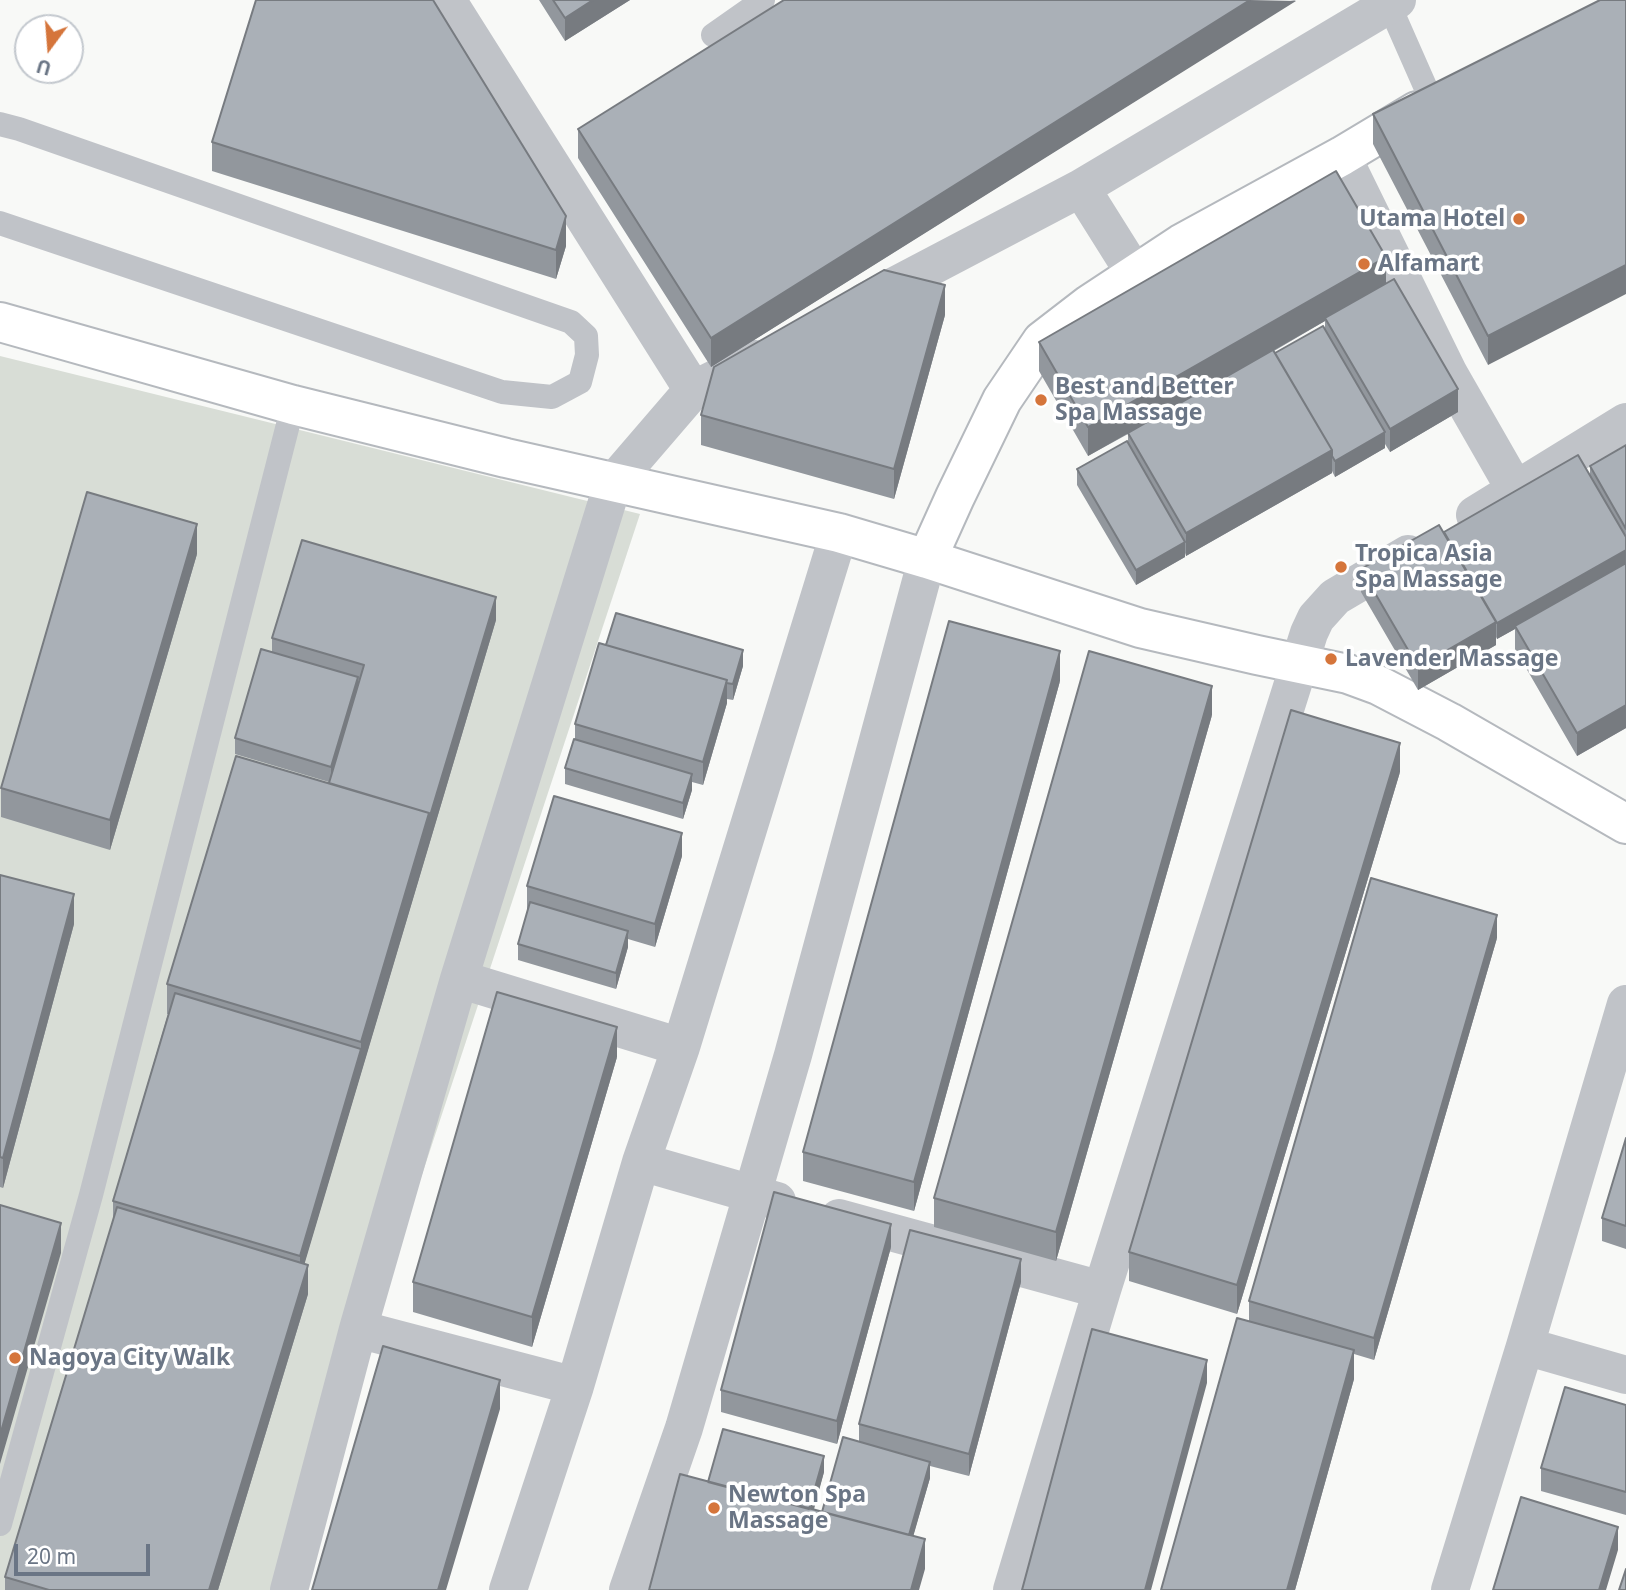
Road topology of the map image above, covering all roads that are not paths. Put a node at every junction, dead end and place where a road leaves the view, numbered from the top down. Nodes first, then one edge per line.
1 (447, 0) edge
2 (763, 0) edge
3 (1391, 1) edge
4 (713, 35) dead end
5 (1444, 94) joint
6 (0, 124) edge
7 (1342, 156) junction
8 (1081, 188) junction
9 (0, 223) edge
10 (1135, 274) junction
11 (839, 315) edge
12 (0, 322) edge
13 (790, 340) edge
14 (693, 390) junction
15 (293, 405) junction
16 (1626, 422) edge
17 (613, 483) junction
18 (1516, 491) junction
19 (839, 533) junction
20 (928, 559) junction
21 (1300, 663) junction
22 (1626, 824) edge
23 (460, 979) junction
24 (1626, 1004) edge
25 (681, 1047) junction
26 (641, 1162) junction
27 (752, 1194) junction
28 (1102, 1290) junction
29 (358, 1329) junction
30 (1525, 1346) junction
31 (1626, 1375) edge
32 (575, 1386) junction
33 (0, 1524) edge
34 (289, 1590) edge
35 (508, 1590) edge
36 (628, 1590) edge
37 (1012, 1590) edge
38 (1450, 1590) edge

1 - 14 street
2 - 4 lane
3 - 5 lane
3 - 8 street
5 - 7 street
6 - 9 lane
7 - 10 street
7 - 18 street
8 - 10 street
8 - 11 street
10 - 20 street
12 - 15 street
13 - 14 street
14 - 17 street
15 - 17 street
15 - 33 lane
16 - 18 street
17 - 19 street
17 - 23 street
18 - 21 street
19 - 20 street
19 - 25 street
20 - 21 street
20 - 27 street
21 - 22 street
21 - 28 street
23 - 25 street
23 - 29 street
24 - 30 street
25 - 26 street
26 - 27 street
26 - 32 street
27 - 28 street
27 - 36 street
28 - 37 street
29 - 32 street
29 - 34 street
30 - 31 street
30 - 38 street
32 - 35 street

